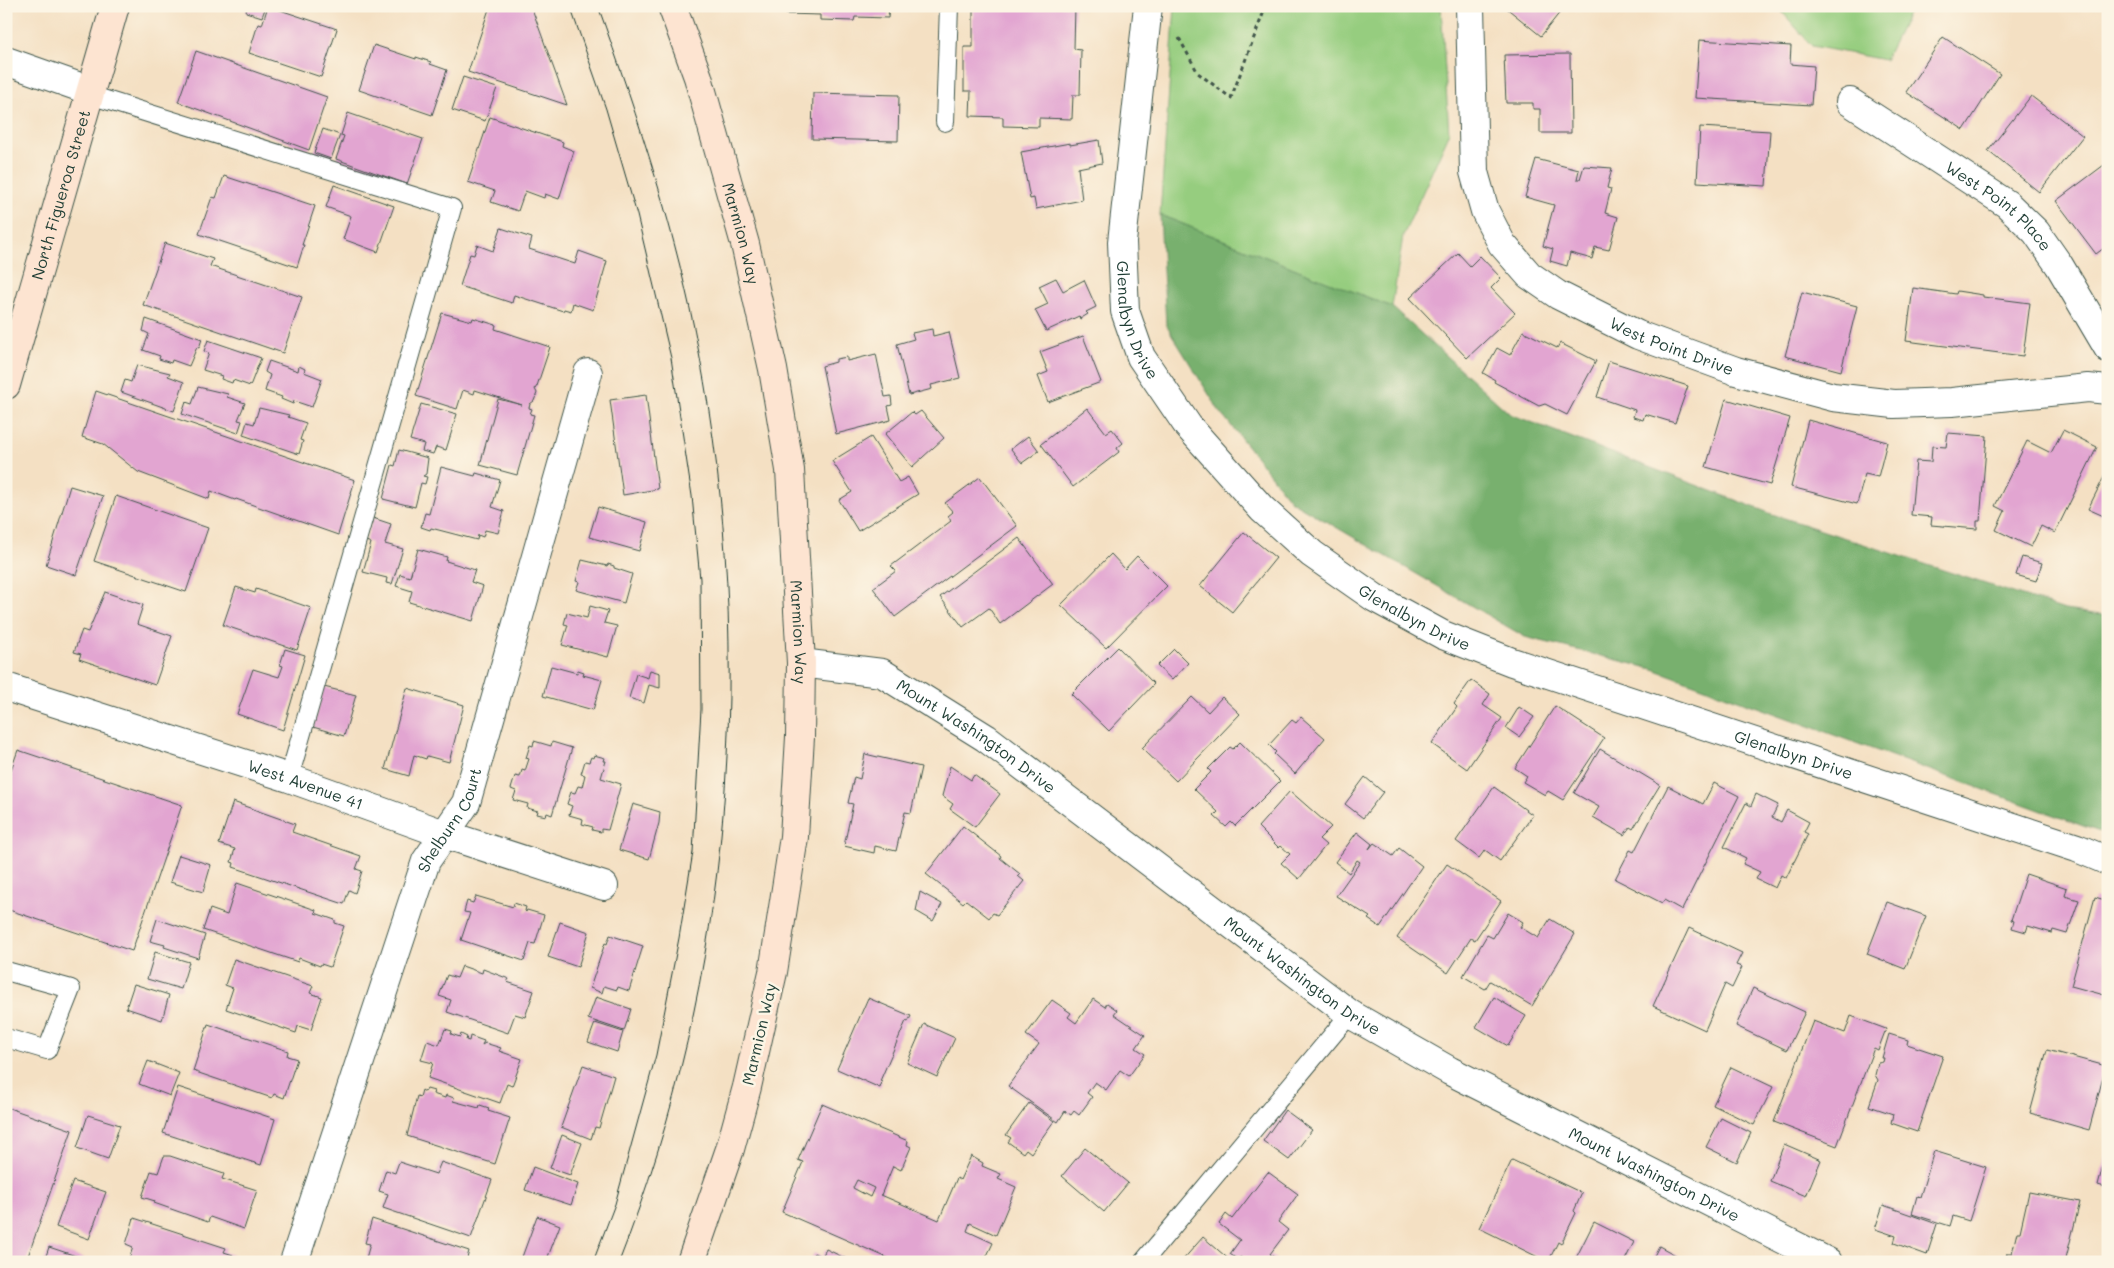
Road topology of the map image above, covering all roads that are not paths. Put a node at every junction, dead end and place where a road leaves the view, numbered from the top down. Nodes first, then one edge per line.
1 (115, 6) edge
2 (672, 6) edge
3 (949, 6) edge
4 (1148, 6) edge
5 (1470, 6) edge
6 (6, 61) edge
7 (90, 93) junction
8 (1850, 102) dead end
9 (944, 122) dead end
10 (2108, 348) edge
11 (588, 374) dead end
12 (6, 385) edge
13 (2108, 390) edge
14 (801, 664) junction
15 (6, 687) edge
16 (289, 778) junction
17 (444, 834) junction
18 (2108, 860) edge
19 (604, 886) dead end
20 (6, 971) edge
21 (1350, 1014) junction
22 (6, 1038) edge
23 (294, 1262) edge
24 (691, 1262) edge
25 (1142, 1262) edge
26 (1828, 1262) edge

1 - 7 street, North Figueroa Street
2 - 14 street, Marmion Way
3 - 9 lane
4 - 18 street, Glenalbyn Drive
5 - 13 street, West Point Drive
6 - 7 street
7 - 12 street, North Figueroa Street
7 - 16 lane
8 - 10 street, West Point Place
11 - 17 street, Shelburn Court
14 - 21 street, Mount Washington Drive
14 - 24 street, Marmion Way
15 - 16 street, West Avenue 41
16 - 17 street, West Avenue 41
17 - 19 street, West Avenue 41
17 - 23 street, Shelburn Court
20 - 22 lane
21 - 25 lane
21 - 26 street, Mount Washington Drive

